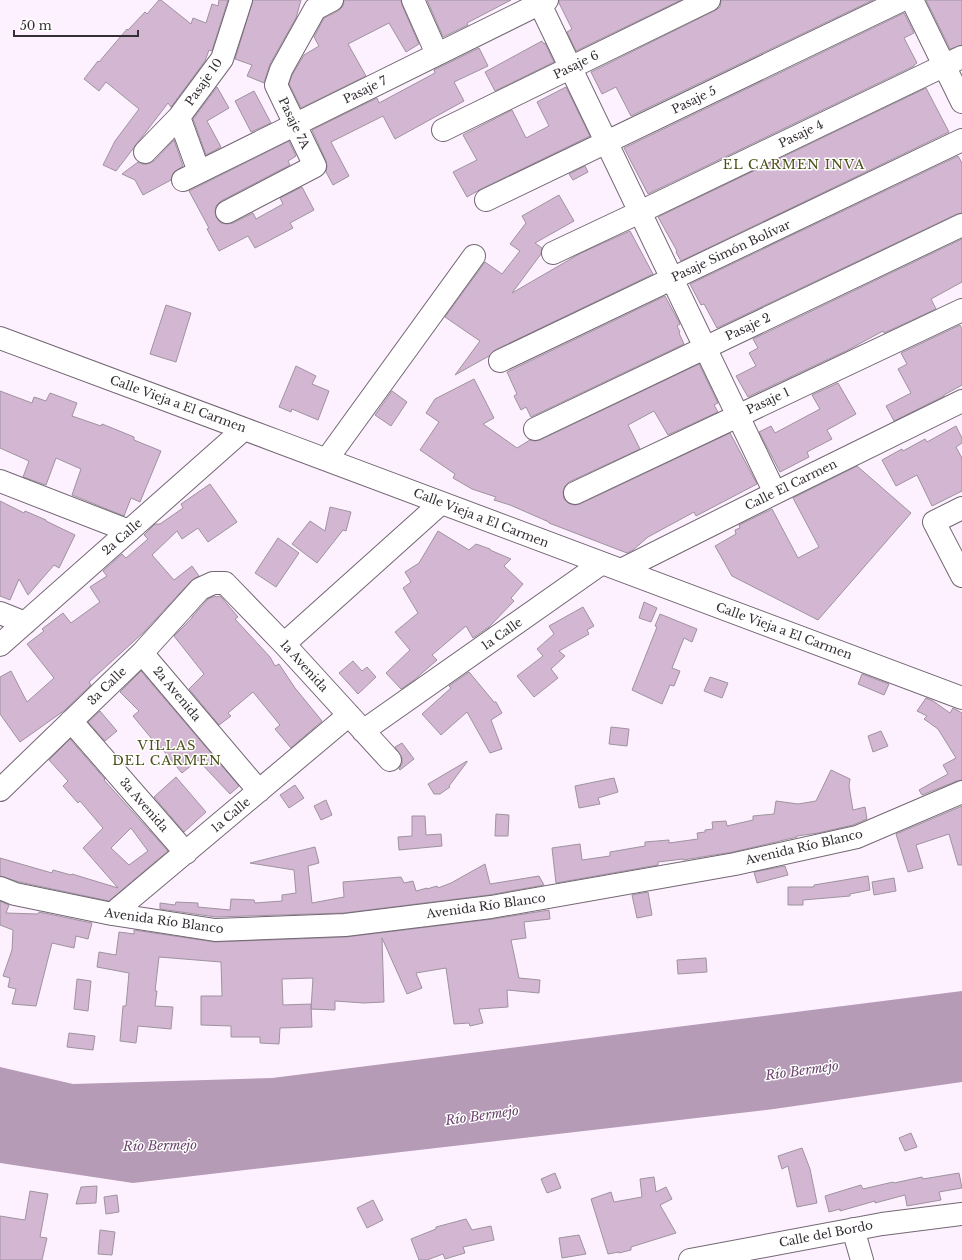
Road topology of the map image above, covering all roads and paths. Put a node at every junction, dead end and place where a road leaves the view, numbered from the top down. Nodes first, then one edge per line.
1 (242, 0) edge
2 (332, 0) edge
3 (413, 0) edge
4 (709, 0) edge
5 (902, 0) edge
6 (912, 0) edge
7 (542, 1) edge
8 (437, 54) junction
9 (953, 61) edge
10 (570, 67) junction
11 (962, 102) edge
12 (179, 117) junction
13 (294, 125) junction
14 (443, 130) dead end
15 (962, 140) edge
16 (606, 142) junction
17 (146, 152) dead end
18 (486, 200) dead end
19 (227, 212) dead end
20 (640, 212) junction
21 (962, 225) edge
22 (553, 253) dead end
23 (474, 256) dead end
24 (672, 279) junction
25 (962, 310) edge
26 (0, 338) edge
27 (705, 348) junction
28 (500, 361) dead end
29 (962, 401) edge
30 (737, 416) junction
31 (244, 429) junction
32 (535, 429) dead end
33 (327, 459) junction
34 (0, 481) edge
35 (576, 493) dead end
36 (775, 493) junction
37 (441, 503) junction
38 (962, 508) edge
39 (129, 531) junction
40 (611, 567) junction
41 (962, 576) edge
42 (213, 583) joint
43 (0, 613) edge
44 (25, 623) junction
45 (284, 644) junction
46 (0, 645) edge
47 (142, 653) junction
48 (962, 698) edge
49 (349, 715) junction
50 (71, 721) junction
51 (364, 731) junction
52 (390, 760) dead end
53 (0, 790) edge
54 (259, 791) junction
55 (962, 792) edge
56 (186, 853) junction
57 (0, 888) edge
58 (112, 914) junction
59 (962, 1214) edge
60 (853, 1229) junction
61 (690, 1260) edge
62 (862, 1260) edge

1 - 12 street, Pasaje 10
2 - 13 street, Pasaje 7A
3 - 8 street
4 - 10 street, Pasaje 6
5 - 16 street, Pasaje 5
6 - 9 street
7 - 8 street, Pasaje 7
7 - 10 street
8 - 13 street, Pasaje 7
9 - 11 street
9 - 20 street, Pasaje 4
10 - 14 street, Pasaje 6
10 - 16 street
12 - 13 street, Pasaje 7
12 - 17 street, Pasaje 10
13 - 19 street, Pasaje 7A
15 - 24 street, Pasaje Simón Bolívar
16 - 18 street, Pasaje 5
16 - 20 street
20 - 22 street, Pasaje 4
20 - 24 street
21 - 27 street, Pasaje 2
23 - 33 street
24 - 27 street
24 - 28 street, Pasaje Simón Bolívar
25 - 30 street, Pasaje 1
26 - 31 street, Calle Vieja a El Carmen
27 - 30 street
27 - 32 street, Pasaje 2
29 - 36 street, Calle El Carmen
30 - 35 street, Pasaje 1
30 - 36 street
31 - 33 street, Calle Vieja a El Carmen
31 - 39 street, 2a Calle
33 - 37 street, Calle Vieja a El Carmen
34 - 39 street
36 - 40 street, Calle El Carmen
37 - 40 street, Calle Vieja a El Carmen
37 - 45 street
38 - 41 street
39 - 44 street, 2a Calle
40 - 48 street, Calle Vieja a El Carmen
40 - 51 street, 1a Calle
42 - 45 street, 1a Avenida
42 - 47 street, 3a Calle
43 - 44 street
44 - 46 street, 2a Calle
45 - 49 street, 1a Avenida
47 - 50 street, 3a Calle
47 - 54 street, 2a Avenida
49 - 51 street, 1a Avenida
49 - 54 street, 1a Calle
50 - 53 street, 3a Calle
50 - 56 street, 3a Avenida
51 - 52 street, 1a Avenida
54 - 56 street, 1a Calle
55 - 58 street, Avenida Río Blanco
56 - 58 street, 1a Calle
57 - 58 street, Avenida Río Blanco
59 - 60 street, Calle del Bordo
60 - 61 street, Calle del Bordo
60 - 62 street

